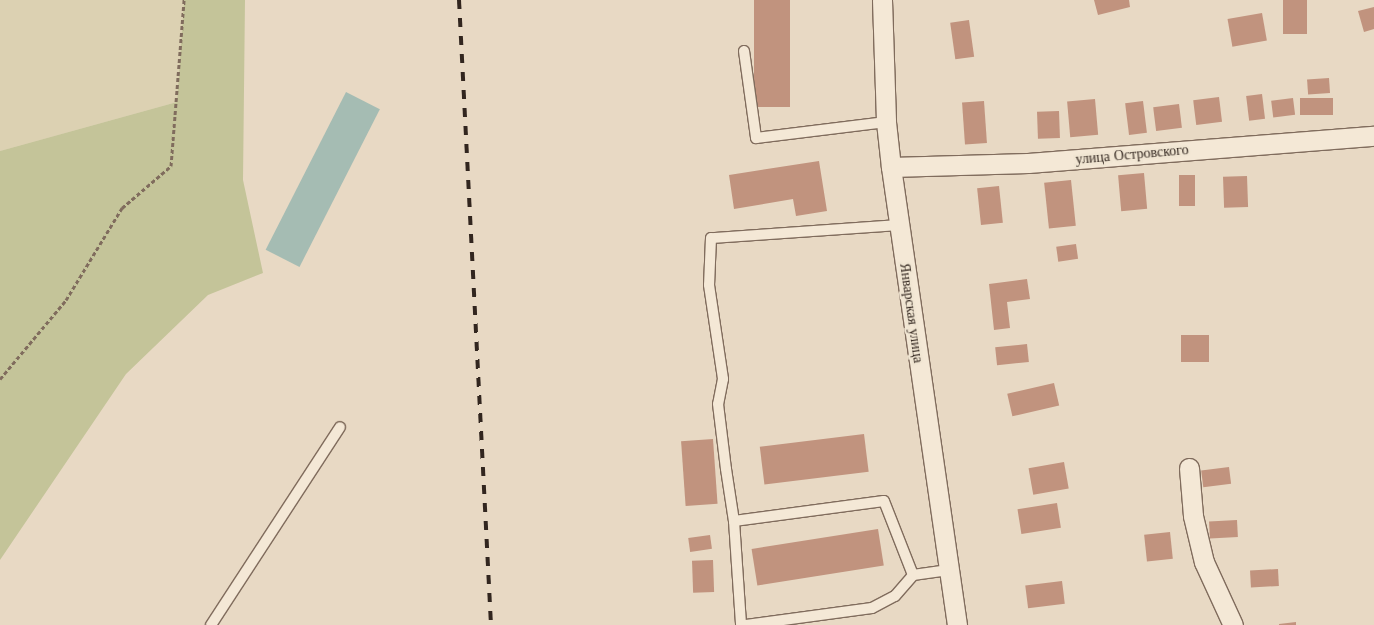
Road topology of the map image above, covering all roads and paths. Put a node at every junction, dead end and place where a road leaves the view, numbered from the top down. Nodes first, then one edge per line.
1 (184, 0) edge
2 (882, 0) edge
3 (744, 51) dead end
4 (886, 122) junction
5 (1374, 136) edge
6 (891, 166) junction
7 (899, 224) junction
8 (0, 379) edge
9 (340, 428) dead end
10 (1188, 468) dead end
11 (734, 521) junction
12 (949, 570) junction
13 (913, 575) junction
14 (210, 625) edge
15 (741, 625) edge
16 (746, 625) edge
17 (957, 625) edge
18 (1232, 625) edge

1 - 8 path
2 - 4 street, Январская улица
3 - 4 lane
4 - 6 street, Январская улица
5 - 6 street, улица Островского
6 - 7 street, Январская улица
7 - 11 lane
7 - 12 street, Январская улица
9 - 14 lane
10 - 18 street
11 - 13 lane
11 - 15 lane
12 - 13 lane
12 - 17 street, Январская улица
13 - 16 lane

